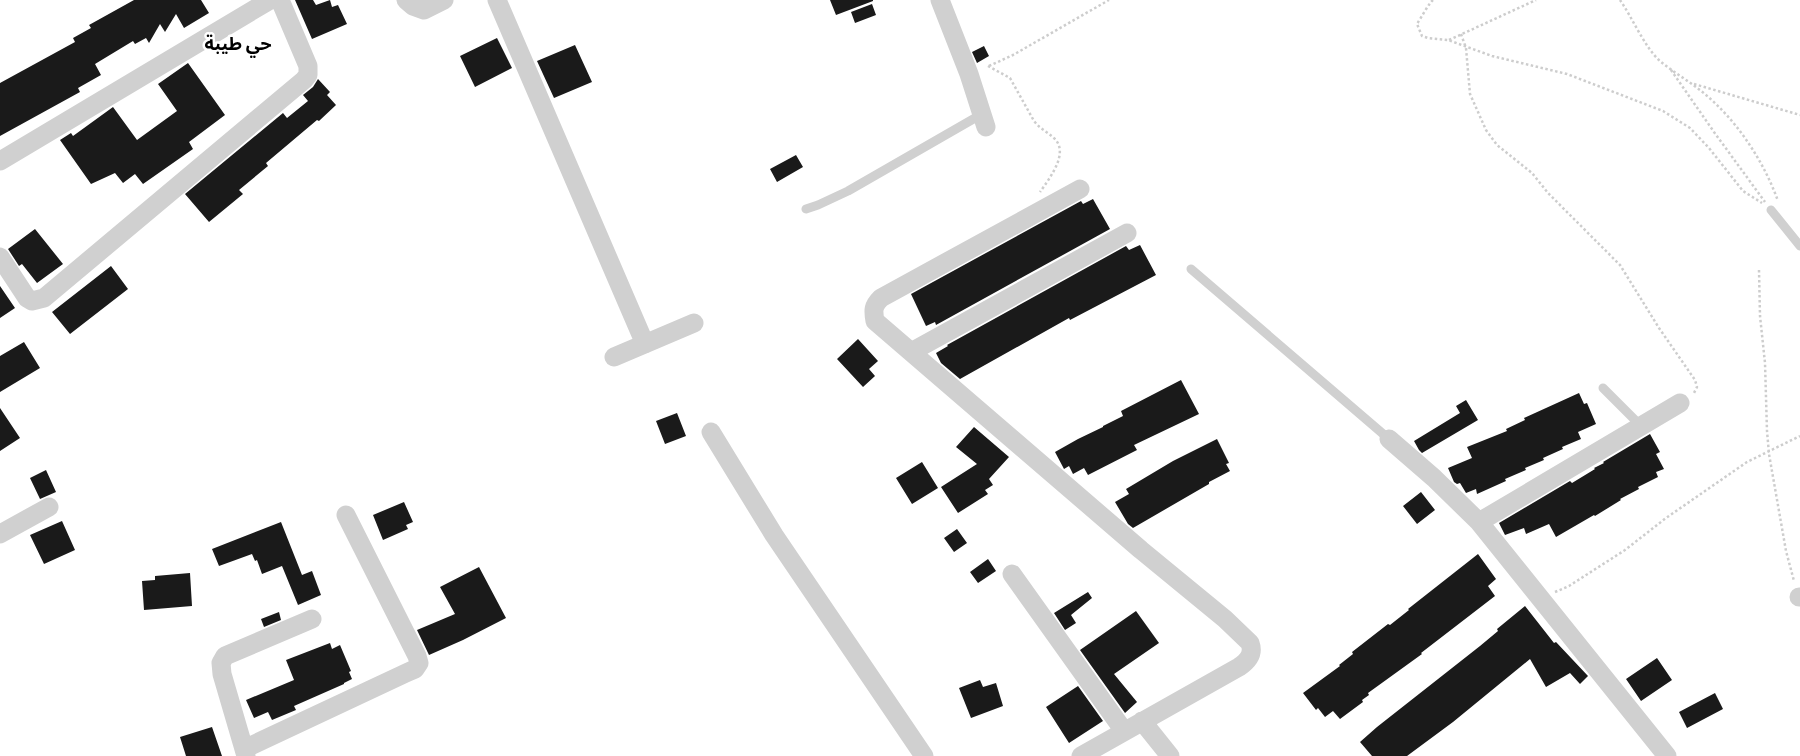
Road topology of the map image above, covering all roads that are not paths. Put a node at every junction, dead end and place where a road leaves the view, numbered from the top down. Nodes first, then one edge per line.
1 (270, 0) edge
2 (280, 0) edge
3 (406, 0) edge
4 (444, 0) edge
5 (497, 0) edge
6 (940, 0) edge
7 (984, 120) joint
8 (0, 161) edge
9 (1080, 189) dead end
10 (806, 209) dead end
11 (1771, 210) dead end
12 (1127, 233) dead end
13 (1800, 246) edge
14 (0, 257) edge
15 (1191, 269) dead end
16 (694, 323) dead end
17 (646, 344) junction
18 (910, 352) junction
19 (614, 357) dead end
20 (1603, 388) dead end
21 (1680, 403) road end
22 (1641, 426) junction
23 (711, 432) dead end
24 (1389, 439) joint
25 (49, 507) dead end
26 (346, 515) dead end
27 (1479, 522) junction
28 (0, 534) edge
29 (1012, 574) dead end
30 (312, 619) dead end
31 (1142, 721) junction
32 (1124, 731) junction
33 (245, 752) edge
34 (924, 756) edge
35 (1081, 756) edge
36 (1170, 756) edge
37 (1667, 756) edge

1 - 8 street
2 - 14 street
3 - 4 street
5 - 17 street
6 - 7 street
7 - 10 lane
9 - 18 street
11 - 13 lane
12 - 18 street
15 - 24 lane
16 - 17 street
17 - 19 street
18 - 31 street
20 - 22 lane
21 - 22 street
22 - 27 street
23 - 34 street
24 - 27 street
25 - 28 street
26 - 33 street
27 - 37 street
29 - 32 street
30 - 33 street
31 - 32 street
31 - 36 street
32 - 35 street

